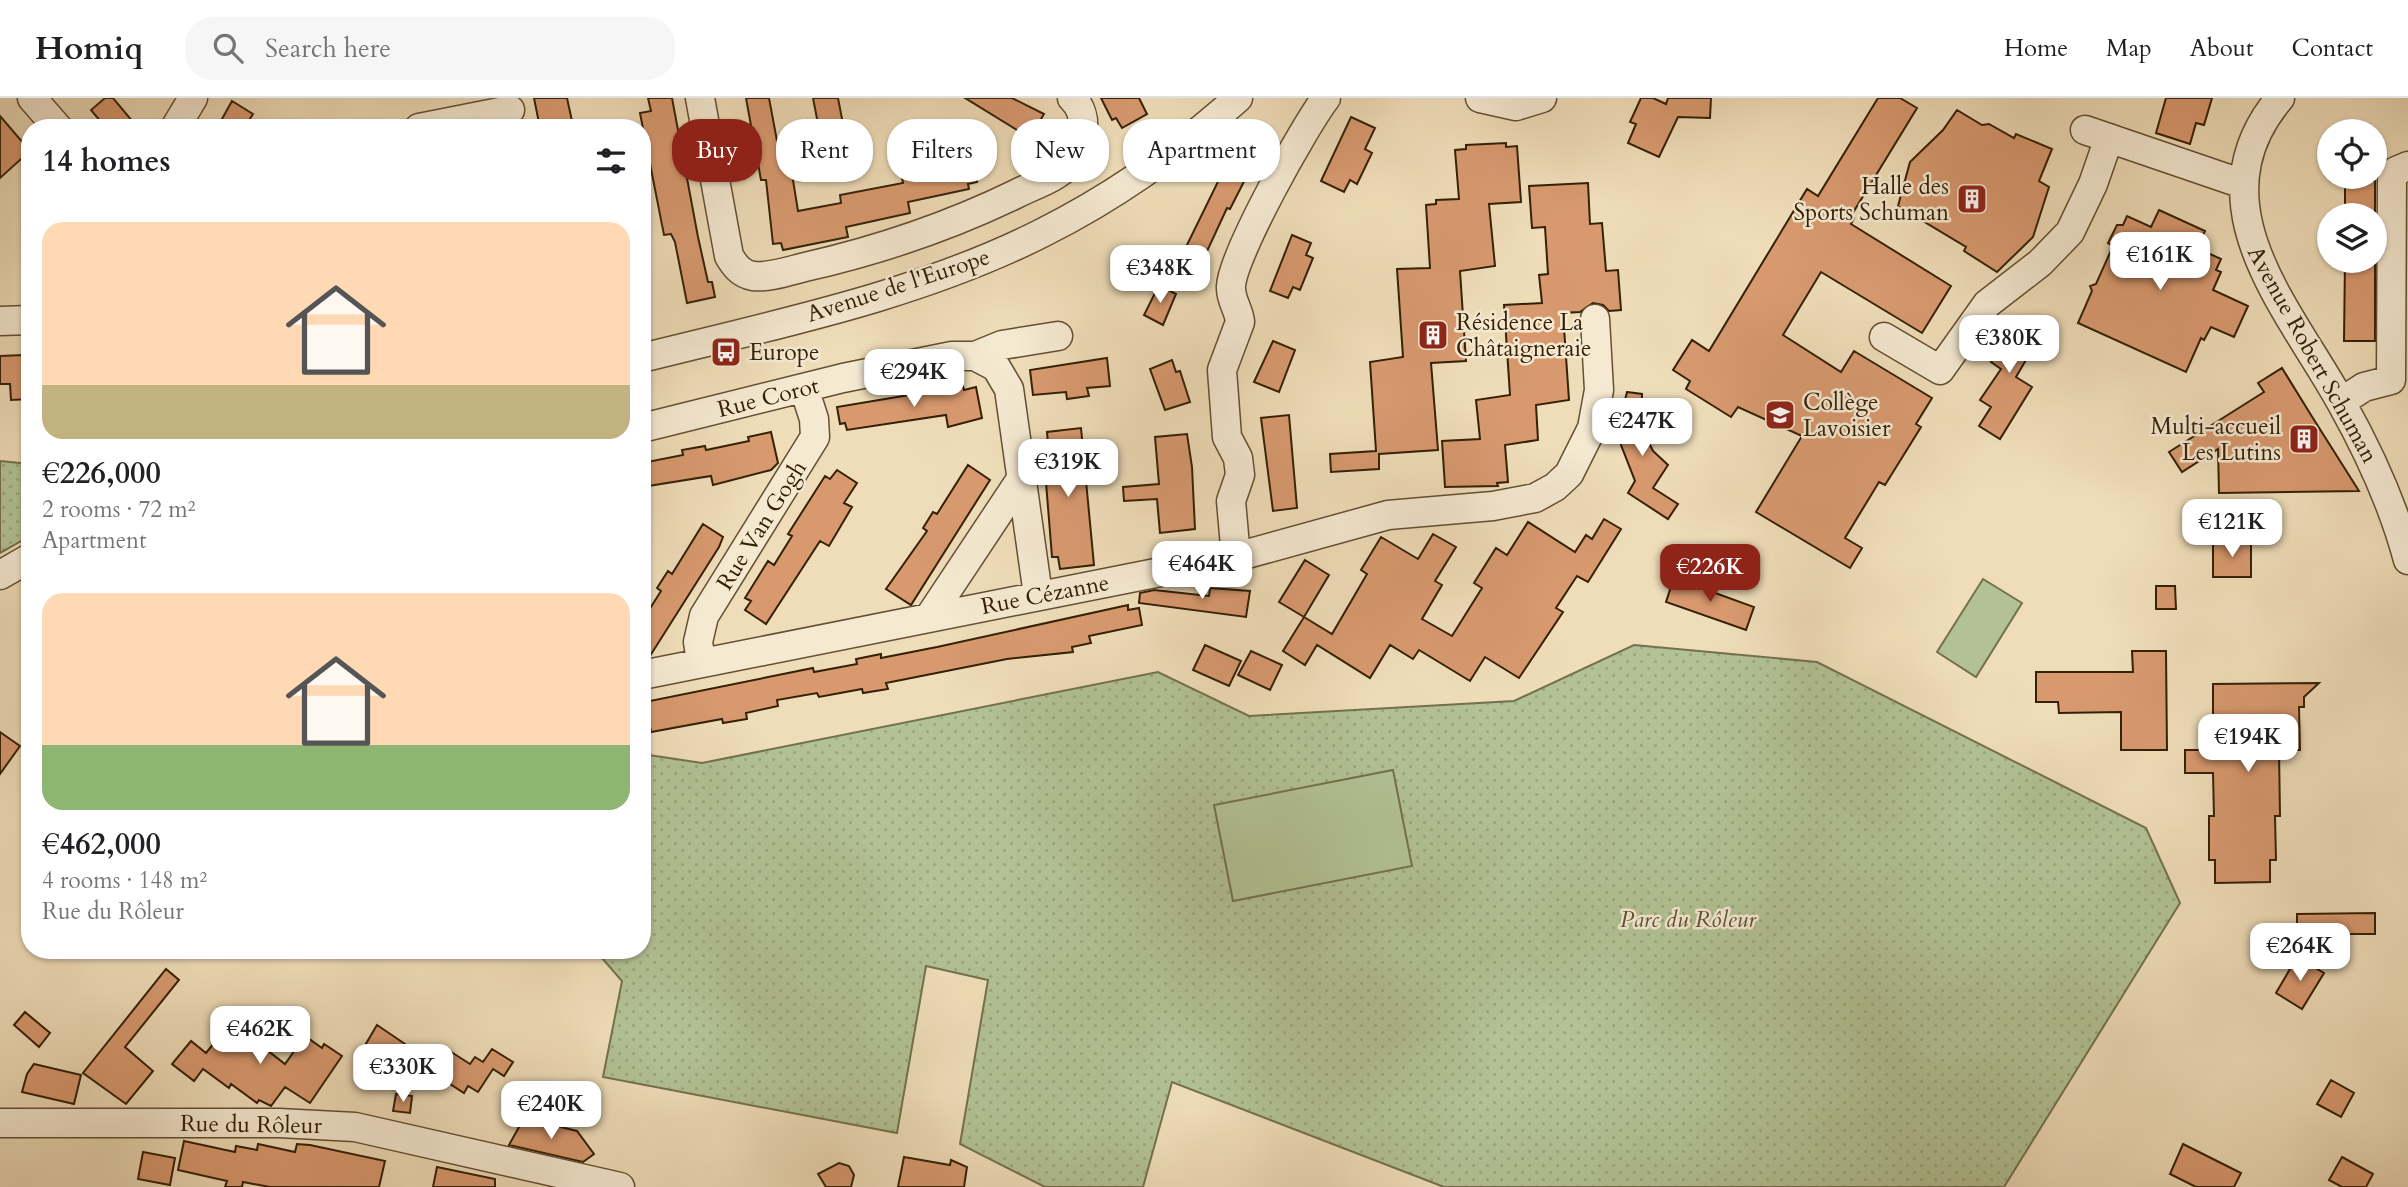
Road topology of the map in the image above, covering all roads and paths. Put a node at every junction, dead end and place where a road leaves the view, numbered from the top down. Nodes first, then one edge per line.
1 (32, 98) edge
2 (193, 98) edge
3 (700, 98) edge
4 (1072, 98) edge
5 (1238, 98) edge
6 (1326, 98) edge
7 (1480, 98) edge
8 (1542, 98) edge
9 (2280, 98) edge
10 (511, 112) edge
11 (50, 119) edge
12 (180, 119) edge
13 (471, 119) edge
14 (2408, 166) edge
15 (2243, 184) junction
16 (1595, 319) dead end
17 (21, 320) edge
18 (0, 321) edge
19 (1058, 336) dead end
20 (1884, 337) dead end
21 (651, 356) edge
22 (975, 356) junction
23 (2400, 380) edge
24 (804, 388) junction
25 (2341, 402) junction
26 (651, 426) edge
27 (1023, 476) junction
28 (1236, 556) junction
29 (2408, 560) edge
30 (21, 563) edge
31 (0, 575) edge
32 (1038, 595) junction
33 (930, 616) junction
34 (701, 662) junction
35 (651, 672) edge
36 (0, 1123) edge
37 (620, 1187) edge

1 - 11 street
2 - 12 street
3 - 4 street
5 - 21 street, Avenue de l'Europe
6 - 28 street
7 - 8 street
9 - 15 street, Avenue Robert Schuman
10 - 13 street
14 - 23 street
15 - 20 street
15 - 25 street, Avenue Robert Schuman
16 - 28 street, Rue Cézanne
17 - 18 street
19 - 22 street, Rue Corot
22 - 24 street, Rue Corot
22 - 27 street
23 - 25 street
24 - 26 street, Rue Corot
24 - 34 street, Rue Van Gogh
25 - 29 street, Avenue Robert Schuman
27 - 32 street
27 - 33 street
28 - 32 street, Rue Cézanne
30 - 31 street
32 - 33 street, Rue Cézanne
33 - 34 street, Rue Cézanne
34 - 35 street, Rue Cézanne
36 - 37 street, Rue du Rôleur

